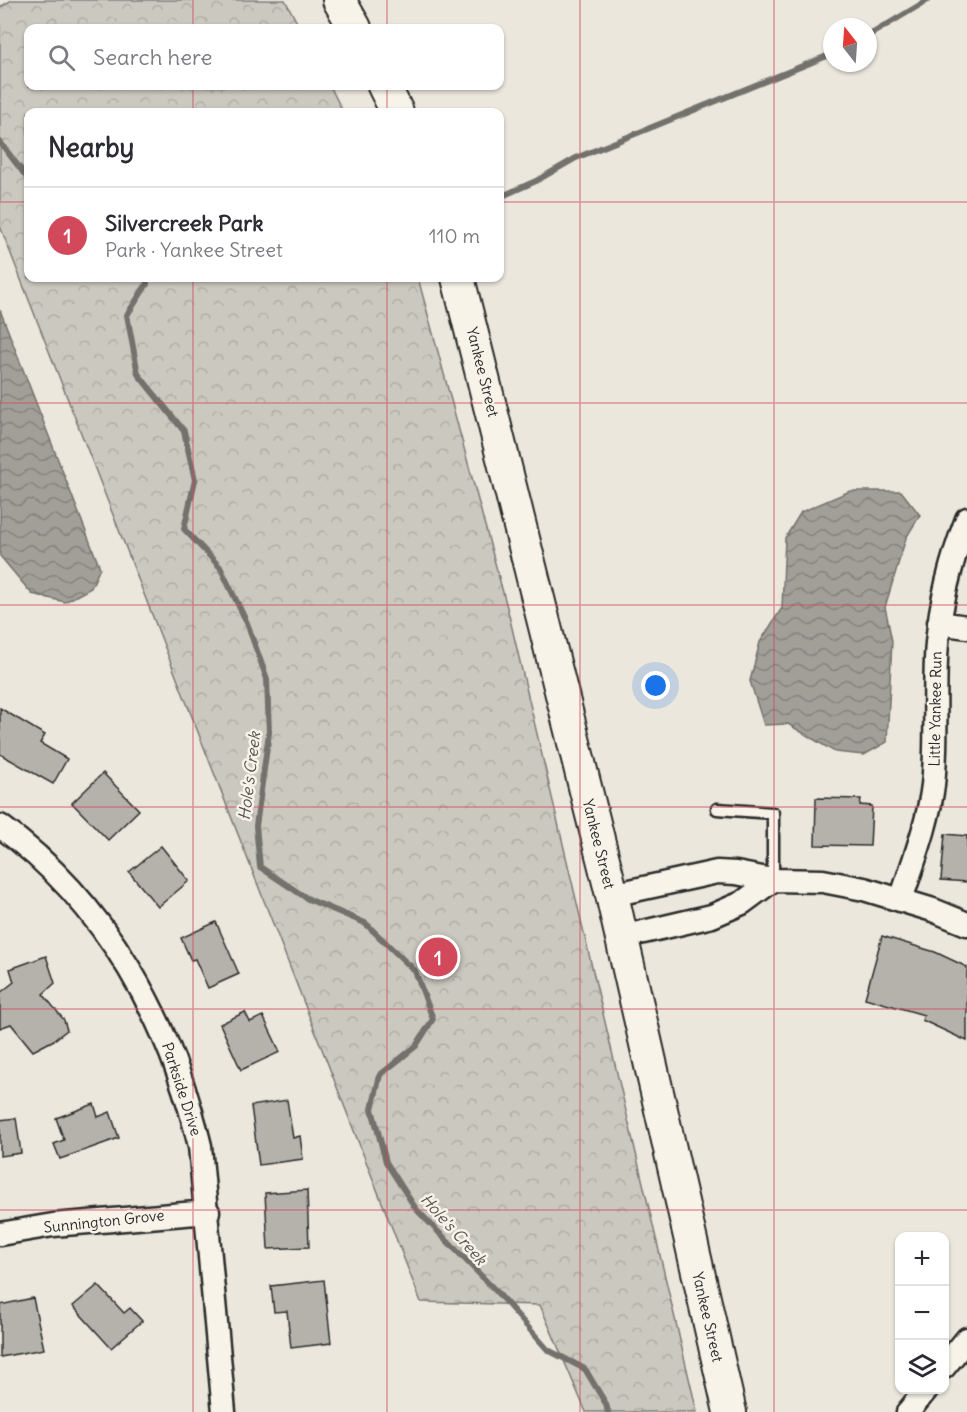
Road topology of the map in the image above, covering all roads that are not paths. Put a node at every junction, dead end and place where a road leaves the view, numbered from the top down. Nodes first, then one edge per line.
1 (339, 0) edge
2 (353, 24) edge
3 (386, 90) edge
4 (395, 108) edge
5 (459, 282) edge
6 (967, 519) edge
7 (939, 623) junction
8 (967, 627) edge
9 (717, 809) dead end
10 (0, 826) edge
11 (773, 880) junction
12 (612, 895) junction
13 (901, 900) junction
14 (967, 924) edge
15 (622, 938) junction
16 (208, 1212) junction
17 (0, 1234) edge
18 (967, 1339) edge
19 (949, 1361) edge
20 (922, 1394) edge
21 (224, 1412) edge
22 (730, 1412) edge
23 (908, 1412) edge

1 - 2 street
3 - 4 street
5 - 12 street, Yankee Street
6 - 7 street, Little Yankee Run
7 - 8 street
7 - 13 street, Little Yankee Run
9 - 11 lane
10 - 16 street, Parkside Drive
11 - 12 street
11 - 13 street
11 - 15 street
12 - 15 street, Yankee Street
13 - 14 street
15 - 22 street, Yankee Street
16 - 17 street, Sunnington Grove
16 - 21 street, Parkside Drive
18 - 19 street
20 - 23 street

